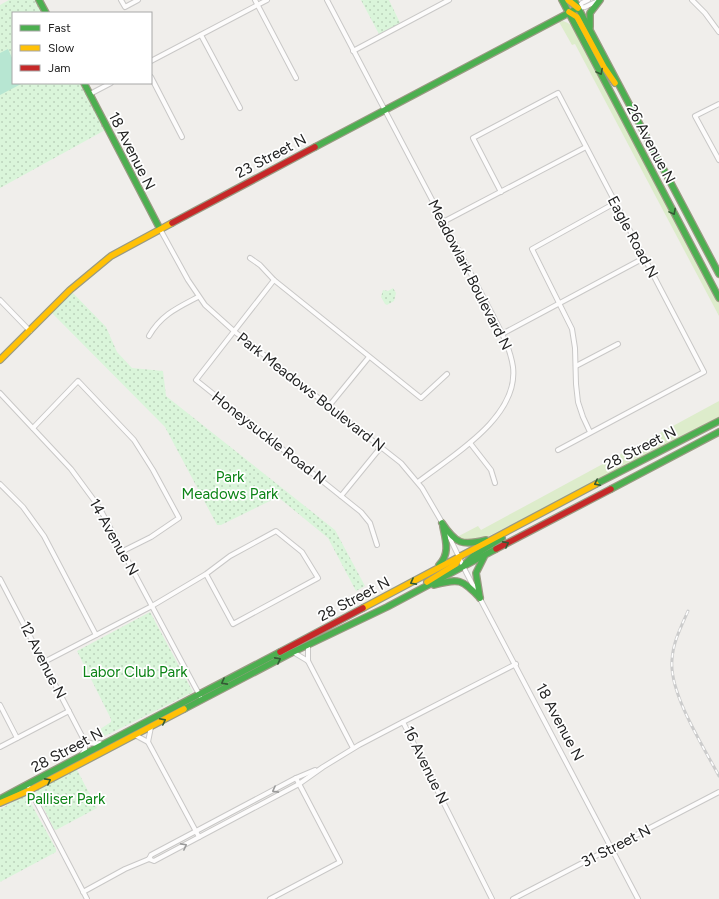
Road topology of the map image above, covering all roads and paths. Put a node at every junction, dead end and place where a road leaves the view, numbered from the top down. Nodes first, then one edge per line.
1 (39, 0) edge
2 (121, 0) edge
3 (138, 0) edge
4 (255, 0) edge
5 (267, 0) edge
6 (327, 0) edge
7 (449, 0) edge
8 (562, 0) edge
9 (568, 0) edge
10 (574, 0) edge
11 (588, 0) edge
12 (600, 0) edge
13 (692, 0) edge
14 (257, 5) junction
15 (578, 8) junction
16 (45, 12) edge
17 (569, 12) junction
18 (719, 21) edge
19 (714, 24) junction
20 (590, 29) junction
21 (719, 32) edge
22 (201, 35) junction
23 (353, 51) junction
24 (152, 60) edge
25 (296, 78) dead end
26 (152, 79) edge
27 (85, 84) edge
28 (109, 84) edge
29 (621, 89) junction
30 (90, 94) junction
31 (719, 104) edge
32 (240, 108) dead end
33 (384, 110) junction
34 (182, 137) dead end
35 (586, 147) junction
36 (719, 160) edge
37 (501, 192) junction
38 (615, 203) junction
39 (444, 222) junction
40 (160, 229) junction
41 (250, 258) dead end
42 (644, 258) junction
43 (719, 274) edge
44 (274, 280) junction
45 (198, 297) junction
46 (719, 298) edge
47 (0, 300) edge
48 (559, 304) junction
49 (30, 331) junction
50 (235, 332) junction
51 (502, 334) junction
52 (149, 336) dead end
53 (618, 344) dead end
54 (369, 356) junction
55 (0, 360) edge
56 (576, 366) junction
57 (447, 374) dead end
58 (0, 393) edge
59 (329, 406) junction
60 (719, 421) edge
61 (33, 428) junction
62 (590, 432) junction
63 (717, 433) edge
64 (470, 443) junction
65 (381, 447) junction
66 (558, 450) dead end
67 (418, 482) junction
68 (496, 483) dead end
69 (0, 484) edge
70 (341, 496) junction
71 (528, 519) junction
72 (442, 523) junction
73 (494, 538) junction
74 (377, 545) dead end
75 (123, 551) junction
76 (485, 555) junction
77 (460, 557) junction
78 (464, 566) junction
79 (206, 574) junction
80 (426, 574) junction
81 (0, 579) edge
82 (424, 588) junction
83 (480, 598) junction
84 (152, 606) junction
85 (387, 607) junction
86 (96, 635) junction
87 (308, 645) junction
88 (293, 652) junction
89 (308, 661) junction
90 (44, 662) junction
91 (516, 664) junction
92 (201, 698) junction
93 (0, 705) edge
94 (69, 711) junction
95 (403, 722) junction
96 (151, 727) junction
97 (135, 735) junction
98 (17, 738) junction
99 (108, 741) junction
100 (85, 742) junction
101 (148, 742) junction
102 (0, 747) edge
103 (353, 748) junction
104 (77, 758) junction
105 (323, 767) junction
106 (296, 778) junction
107 (27, 784) junction
108 (299, 784) junction
109 (30, 790) junction
110 (719, 792) edge
111 (0, 799) edge
112 (0, 803) edge
113 (196, 831) junction
114 (199, 838) junction
115 (612, 848) junction
116 (149, 859) junction
117 (84, 892) junction
118 (87, 899) edge
119 (270, 899) edge
120 (492, 899) edge
121 (513, 899) edge
122 (638, 899) edge

1 - 16 main road
2 - 3 street
4 - 14 street
5 - 14 street
6 - 23 street, Meadowlark Boulevard N
7 - 23 street
8 - 17 main road, 26 Avenue N
9 - 15 main road
10 - 15 main road, 26 Avenue N
11 - 15 street, 23 Street N
12 - 15 street, 23 Street N
12 - 20 main road
13 - 19 street
14 - 22 street
14 - 25 street
15 - 17 main road, 23 Street N
15 - 20 main road, 26 Avenue N
17 - 29 main road
17 - 33 main road, 23 Street N
17 -> 46 main road, 26 Avenue N
18 - 19 street
19 - 21 street
20 - 29 main road, 26 Avenue N
22 - 24 street
22 - 32 street
23 - 33 street, Meadowlark Boulevard N
26 - 34 street
27 - 30 main road, 18 Avenue N
28 - 30 street
29 - 43 main road, 26 Avenue N
30 - 40 main road, 18 Avenue N
31 - 36 street
33 - 39 street, Meadowlark Boulevard N
33 - 40 main road, 23 Street N
35 - 37 street
35 - 37 street, Eagle Road N
35 - 38 street, Eagle Road N
37 - 39 street
38 - 42 street, Eagle Road N
38 - 48 street
39 - 51 street, Meadowlark Boulevard N
40 - 45 street, Park Meadows Boulevard N
40 - 49 main road, 23 Street N
41 - 44 street
42 - 48 street
42 - 62 street, Eagle Road N
44 - 50 street
44 - 54 street
45 - 50 street, Park Meadows Boulevard N
45 - 52 street
47 - 49 street
48 - 51 street
48 - 56 street
49 - 55 main road, 23 Street N
50 - 59 street, Park Meadows Boulevard N
50 - 70 street, Honeysuckle Road N
51 - 64 street, Meadowlark Boulevard N
53 - 56 street
54 - 57 street
54 - 59 street
56 - 62 street
58 - 61 street, 14 Avenue N
59 - 65 street, Park Meadows Boulevard N
60 -> 71 main road, 28 Street N
61 - 75 street, 14 Avenue N
61 - 75 street
62 - 66 street, Eagle Road N
76 -> 63 main road, 28 Street N
64 - 67 street, Meadowlark Boulevard N
64 - 68 street
65 - 67 street, Park Meadows Boulevard N
65 - 70 street
67 - 72 street, Park Meadows Boulevard N
69 - 86 street
70 - 74 street, Honeysuckle Road N
71 - 73 main road, 28 Street N
71 - 78 main road
72 - 73 main road
72 - 77 street, Park Meadows Boulevard N
72 - 80 main road
73 - 77 main road, 28 Street N
75 - 84 street, 14 Avenue N
76 - 78 main road, 28 Street N
76 - 83 main road
77 - 78 street, 18 Avenue N
77 - 80 main road, 28 Street N
77 - 85 main road
78 - 82 main road, 28 Street N
78 - 83 street, 18 Avenue N
79 - 79 street
79 - 84 street
80 -> 92 main road, 28 Street N
81 - 90 street, 12 Avenue N
82 - 83 main road
82 - 85 main road, 28 Street N
83 - 91 street, 18 Avenue N
84 - 86 street
84 - 92 street, 14 Avenue N
85 - 87 main road, 28 Street N
86 - 90 street
87 - 88 main road, 28 Street N
87 - 89 street
88 - 89 street
92 -> 88 main road, 28 Street N
89 - 103 street
90 - 94 street, 12 Avenue N
91 - 95 street, 16 Avenue N
91 - 115 street, 18 Avenue N
96 -> 92 main road, 28 Street N
92 - 99 main road, 28 Street N
93 - 98 street
94 - 98 street
94 - 100 street, 12 Avenue N
95 - 103 street
95 - 120 street, 16 Avenue N
96 - 97 main road, 28 Street N
96 - 101 street
97 - 101 street
109 -> 97 main road, 28 Street N
98 - 102 street
99 - 100 street
99 - 104 main road, 28 Street N
100 - 104 street
101 - 113 street
103 - 105 street
104 - 107 main road, 28 Street N
105 - 106 street
105 - 108 street
106 - 108 street
106 -> 113 street
107 - 109 street
107 - 111 main road, 28 Street N
108 - 114 street
108 - 119 street
109 - 112 main road, 28 Street N
109 - 117 street
110 - 115 street, 31 Street N
113 - 114 street
113 - 116 street
116 -> 114 street
115 - 121 street, 31 Street N
115 - 122 street, 18 Avenue N
116 - 117 street
117 - 118 street

